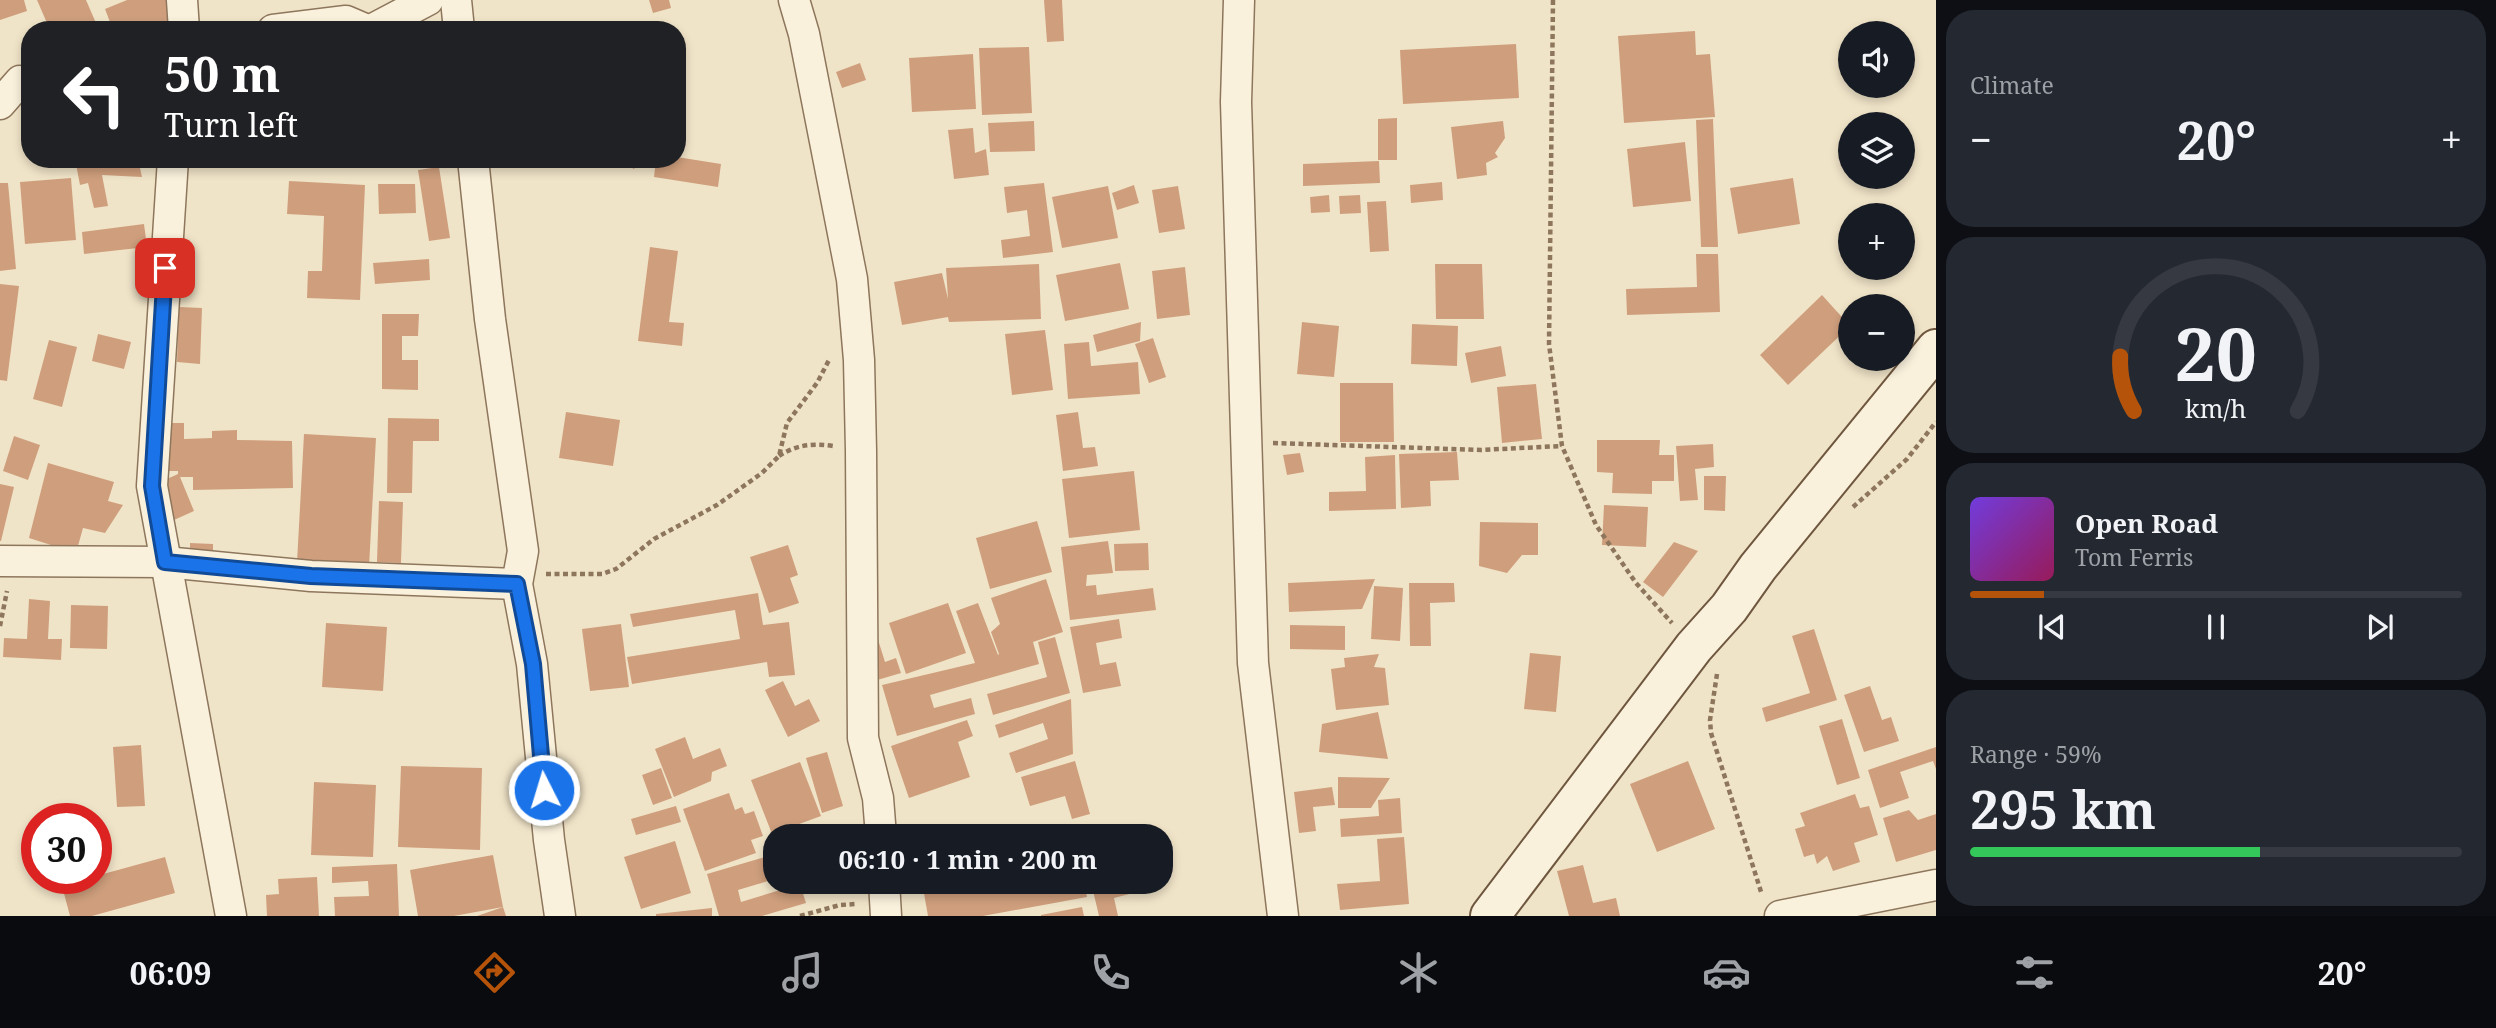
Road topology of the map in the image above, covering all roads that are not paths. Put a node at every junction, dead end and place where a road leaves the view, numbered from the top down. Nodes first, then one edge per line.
1 (182, 0) edge
2 (428, 0) edge
3 (456, 0) edge
4 (794, 0) edge
5 (1239, 0) edge
6 (183, 21) edge
7 (387, 21) edge
8 (458, 21) edge
9 (21, 81) edge
10 (0, 104) edge
11 (172, 168) edge
12 (474, 168) edge
13 (1936, 349) edge
14 (6, 562) edge
15 (165, 562) junction
16 (518, 579) junction
17 (880, 824) edge
18 (1936, 885) edge
19 (1772, 910) edge
20 (231, 916) edge
21 (560, 916) edge
22 (1283, 916) edge
23 (1490, 916) edge

1 - 6 street
2 - 7 street
3 - 8 street
4 - 17 street
5 - 22 street
9 - 10 street
11 - 15 street
12 - 16 street
13 - 23 street
14 - 15 street
15 - 16 street
15 - 20 street
16 - 21 street
18 - 19 street

